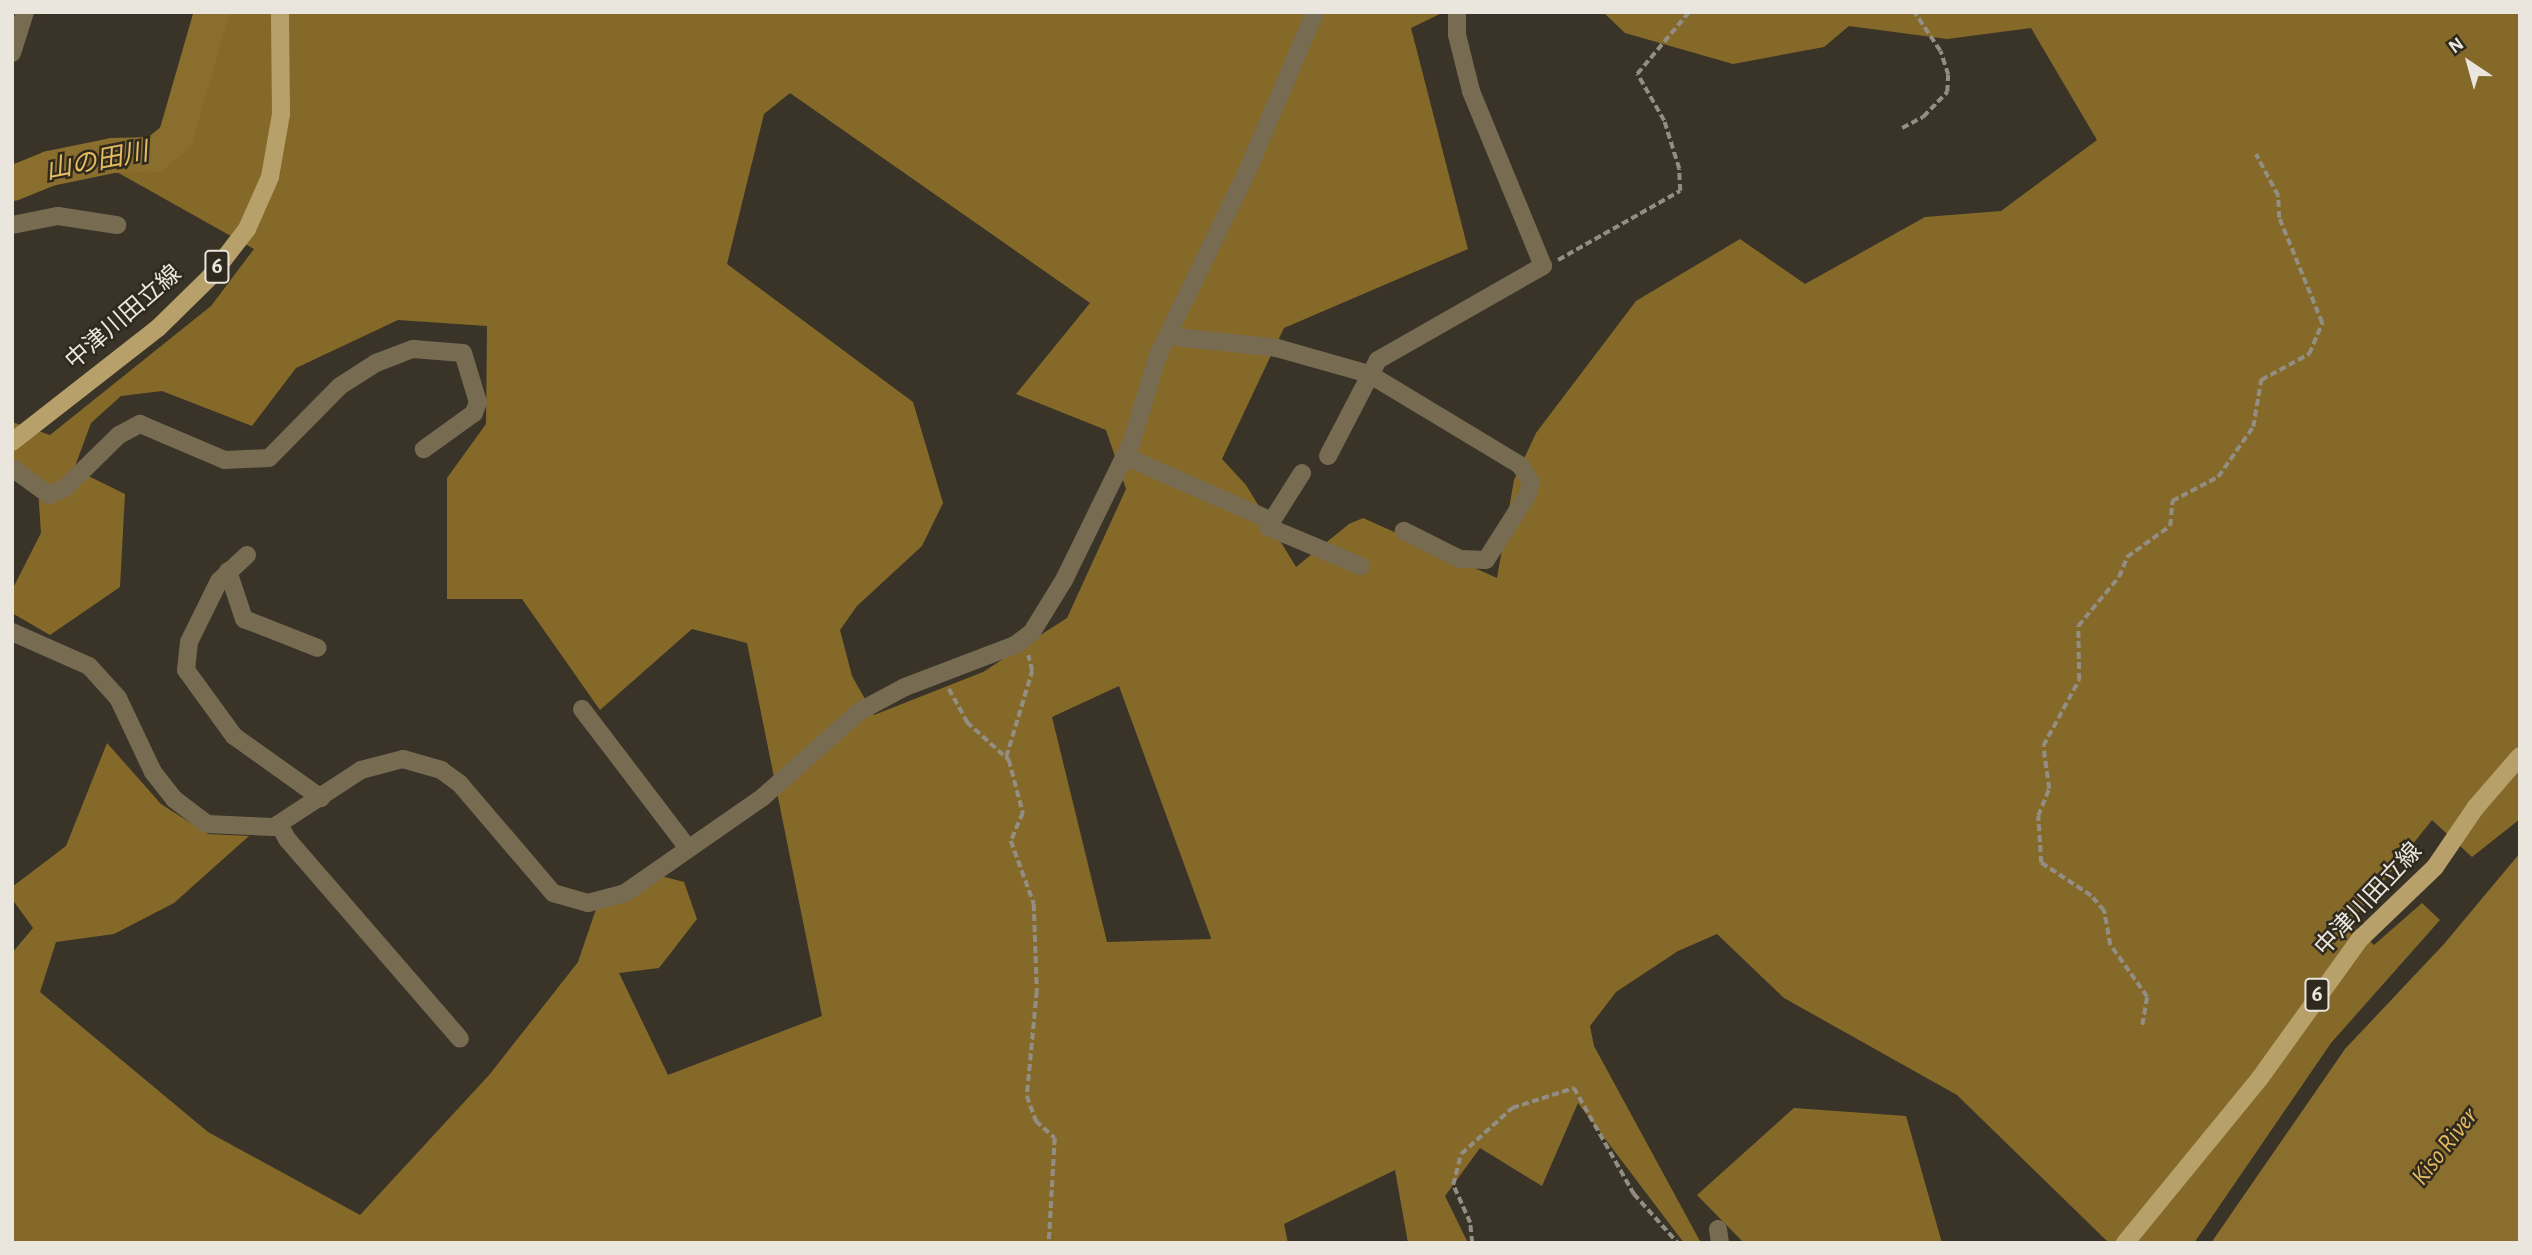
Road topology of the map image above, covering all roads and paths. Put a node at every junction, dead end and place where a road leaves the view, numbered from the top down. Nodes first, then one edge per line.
1 (25, 12) edge
2 (280, 12) edge
3 (1315, 12) edge
4 (1457, 12) edge
5 (1689, 12) edge
6 (1914, 12) edge
7 (12, 53) edge
8 (1902, 128) dead end
9 (2256, 155) dead end
10 (12, 225) edge
11 (117, 225) dead end
12 (1543, 265) junction
13 (1167, 336) junction
14 (1369, 374) junction
15 (12, 442) edge
16 (424, 449) dead end
17 (1124, 456) junction
18 (1328, 456) dead end
19 (12, 468) edge
20 (1302, 473) dead end
21 (1272, 521) junction
22 (1404, 531) dead end
23 (247, 555) dead end
24 (1361, 566) dead end
25 (228, 571) junction
26 (12, 632) edge
27 (1020, 642) junction
28 (318, 648) dead end
29 (944, 674) junction
30 (582, 709) dead end
31 (2520, 756) edge
32 (1006, 757) junction
33 (321, 798) junction
34 (279, 824) junction
35 (688, 848) junction
36 (2142, 1025) dead end
37 (460, 1039) dead end
38 (1049, 1243) edge
39 (1472, 1243) edge
40 (1678, 1243) edge
41 (2125, 1243) edge

1 - 7 street
2 - 15 main road, 中津川田立線 / 6
3 - 13 street
4 - 12 street
5 - 12 path
6 - 8 path
9 - 36 path
10 - 11 street
12 - 14 street
13 - 14 street
13 - 17 street
14 - 18 street
14 - 22 street
16 - 19 street
17 - 21 street
17 - 27 street
20 - 21 street
21 - 24 street
23 - 25 street
25 - 28 street
25 - 33 street
26 - 34 street
27 - 29 street
27 - 32 path
29 - 32 path
29 - 35 street
30 - 35 street
31 - 41 main road, 中津川田立線 / 6
32 - 38 path
33 - 34 street
33 - 35 street
34 - 37 street
39 - 40 path

